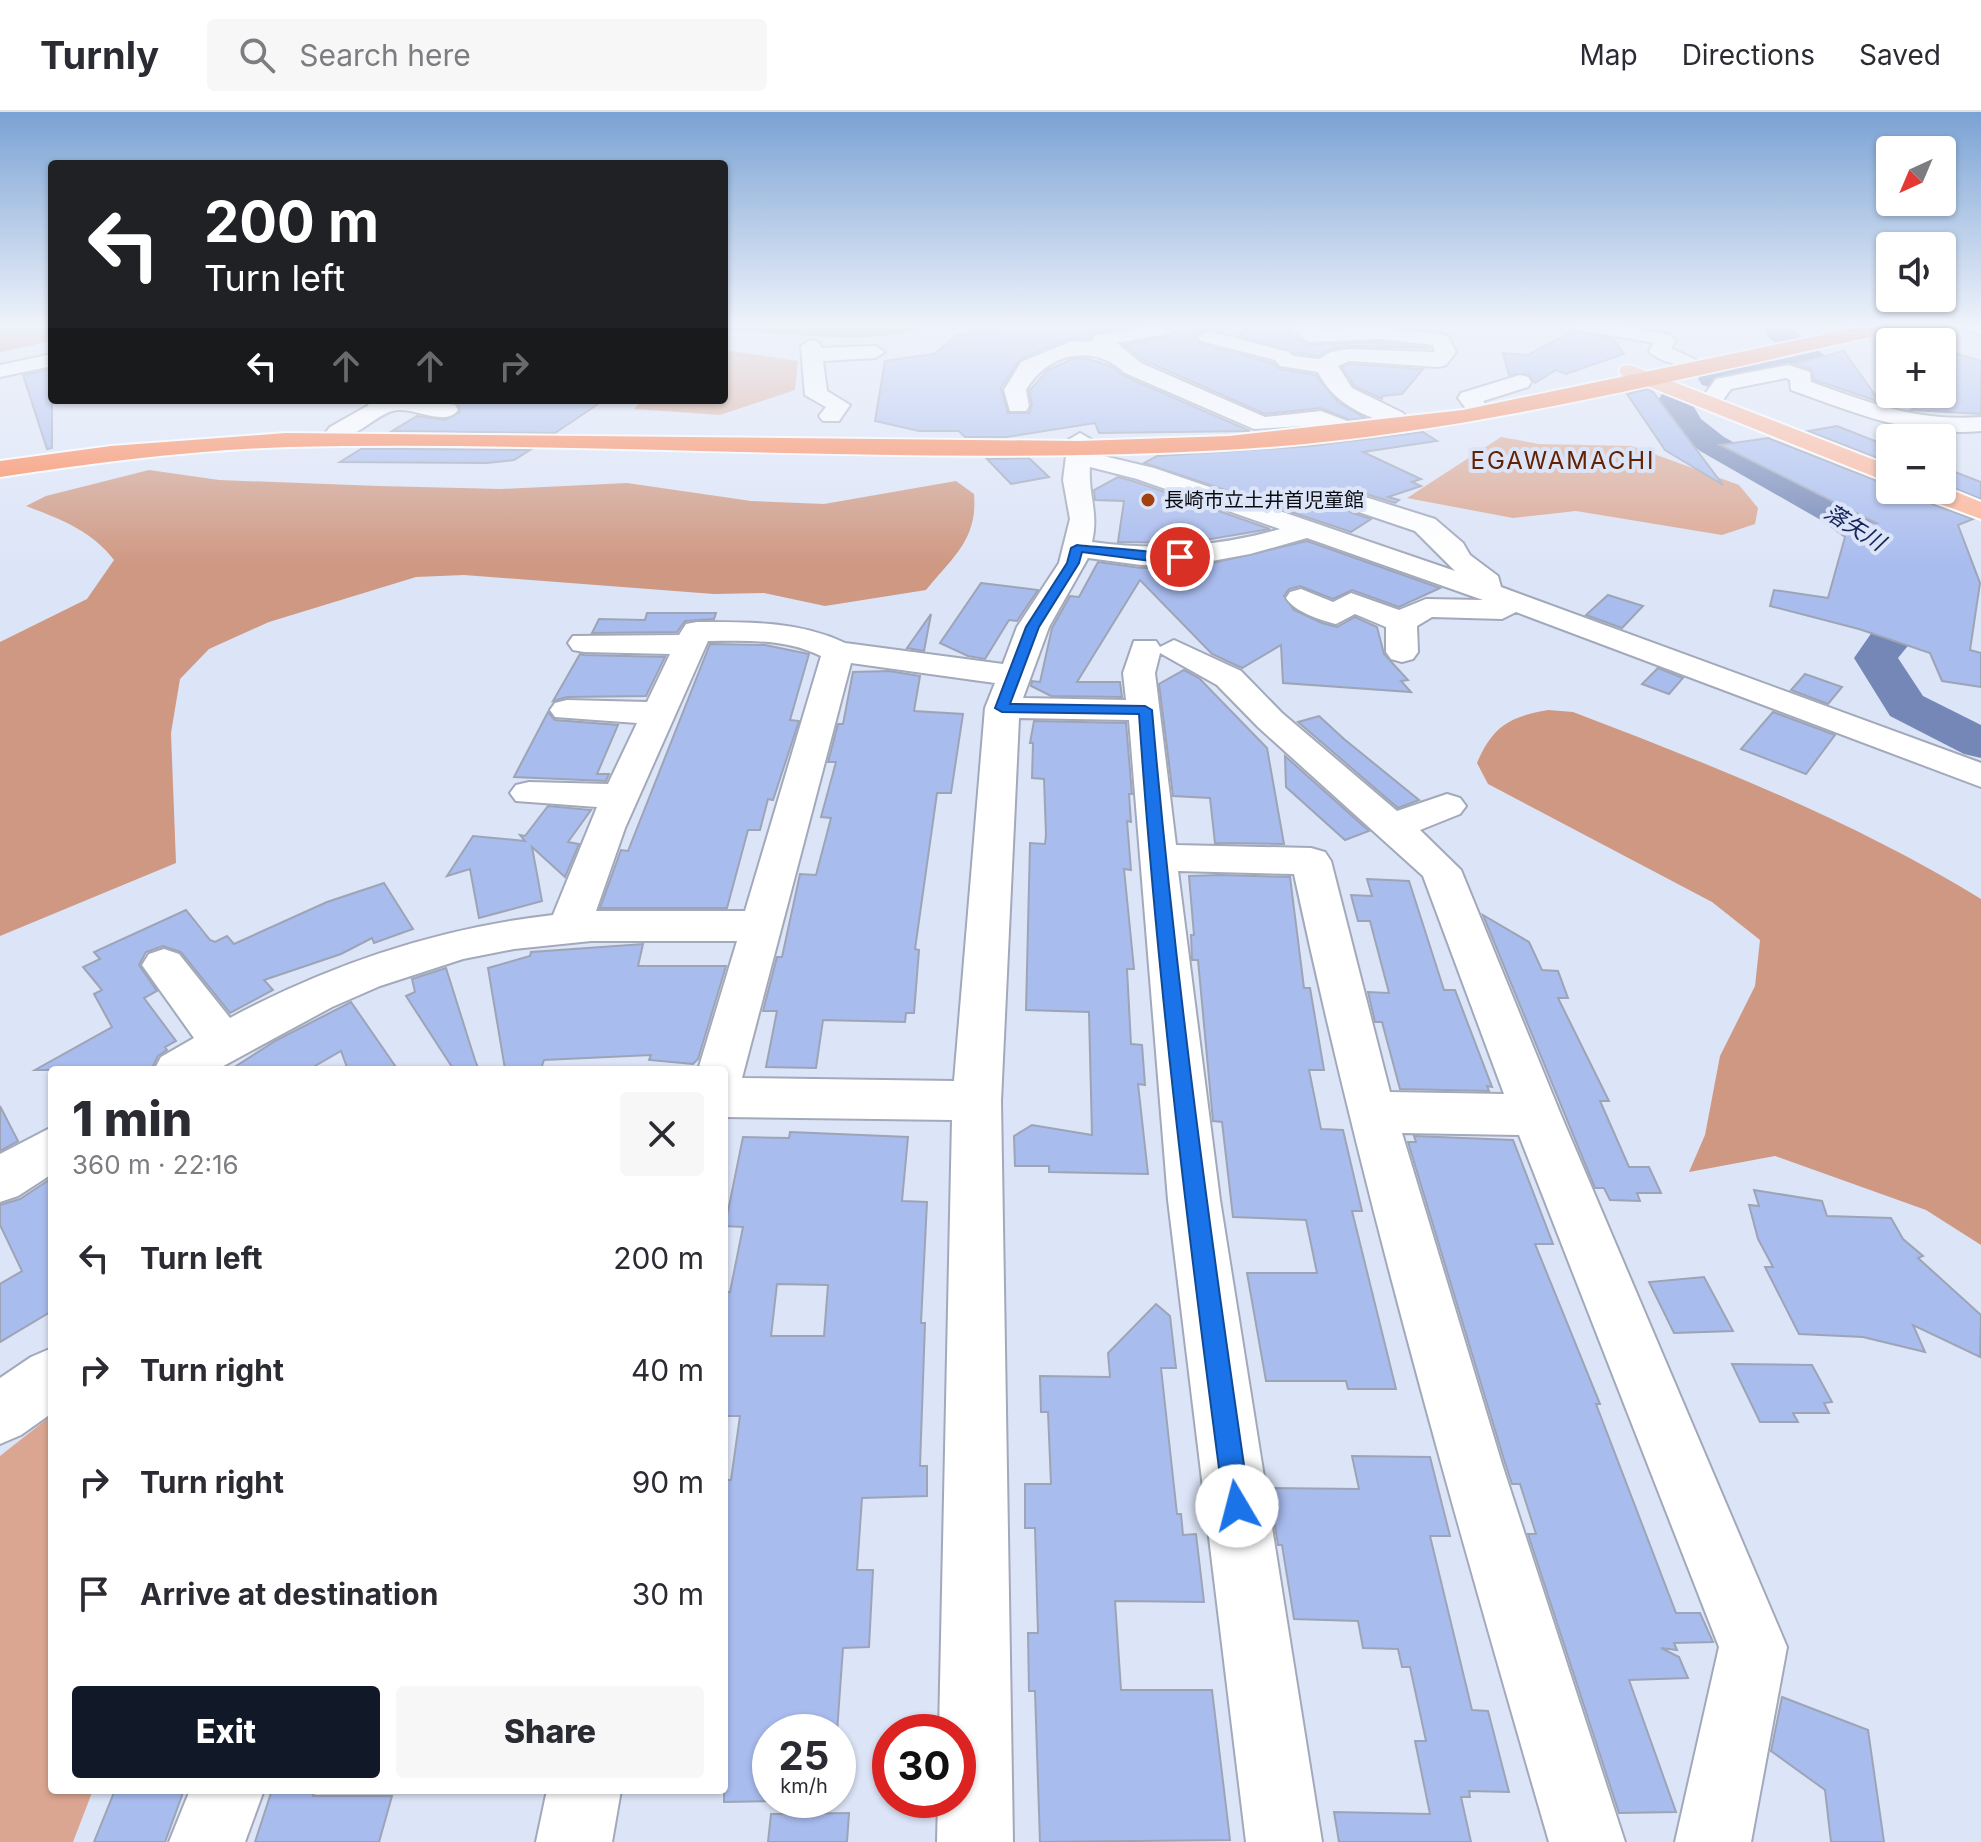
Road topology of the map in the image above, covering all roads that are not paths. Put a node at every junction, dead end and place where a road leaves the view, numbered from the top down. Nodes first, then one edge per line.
1 (381, 404) edge
2 (406, 404) edge
3 (836, 404) edge
4 (1215, 404) edge
5 (1363, 404) edge
6 (1482, 404) edge
7 (1506, 404) edge
8 (1730, 404) edge
9 (1737, 404) edge
10 (1852, 404) edge
11 (1475, 405) joint
12 (447, 410) dead end
13 (831, 416) dead end
14 (1395, 418) junction
15 (1979, 421) edge
16 (1339, 426) junction
17 (338, 432) junction
18 (1079, 448) junction
19 (1876, 459) edge
20 (0, 461) edge
21 (0, 469) edge
22 (1876, 469) edge
23 (1956, 491) edge
24 (1956, 501) edge
25 (1981, 501) edge
26 (1362, 504) dead end
27 (1981, 511) edge
28 (1308, 529) junction
29 (1077, 548) junction
30 (1485, 591) junction
31 (1301, 598) dead end
32 (1528, 606) junction
33 (1401, 622) junction
34 (584, 643) dead end
35 (690, 645) junction
36 (838, 652) junction
37 (1402, 652) dead end
38 (1006, 692) junction
39 (567, 710) dead end
40 (1145, 710) junction
41 (658, 713) junction
42 (1981, 776) edge
43 (529, 793) dead end
44 (620, 796) junction
45 (1447, 806) dead end
46 (1392, 827) junction
47 (1157, 858) junction
48 (761, 926) junction
49 (569, 927) junction
50 (164, 965) dead end
51 (223, 1043) junction
52 (185, 1066) edge
53 (723, 1066) edge
54 (728, 1097) edge
55 (977, 1101) junction
56 (1373, 1112) junction
57 (1536, 1115) junction
58 (48, 1150) edge
59 (0, 1180) edge
60 (48, 1380) edge
61 (0, 1414) edge
62 (225, 1794) edge
63 (583, 1794) edge
64 (207, 1842) edge
65 (574, 1842) edge
66 (975, 1842) edge
67 (1284, 1842) edge
68 (1587, 1842) edge
69 (1713, 1842) edge

1 - 17 street
2 - 12 street
3 - 13 street
4 - 16 street
5 - 14 street
6 - 11 highway
7 - 18 highway
8 - 22 main road
9 - 19 main road
10 - 15 street
11 - 14 highway
14 - 16 highway
16 - 18 highway
17 - 18 highway
17 - 20 highway
18 - 21 highway
18 - 28 street
18 - 29 street
23 - 25 main road
24 - 27 main road
26 - 30 street
28 - 29 street
28 - 30 street
29 - 38 street
30 - 32 street
31 - 33 street
32 - 33 street
32 - 42 street
33 - 37 street
34 - 35 street
35 - 36 street
35 - 41 street
36 - 38 street
36 - 48 street
38 - 40 street
38 - 55 street
39 - 41 street
40 - 46 street
40 - 47 street
41 - 44 street
43 - 44 street
44 - 49 street
45 - 46 street
46 - 57 street
47 - 56 street
47 - 67 street
48 - 49 street
48 - 53 street
49 - 51 street
50 - 51 street
51 - 52 street
54 - 55 street
55 - 66 street
56 - 57 street
56 - 68 street
57 - 69 street
58 - 59 street
60 - 61 street
62 - 64 street
63 - 65 street

